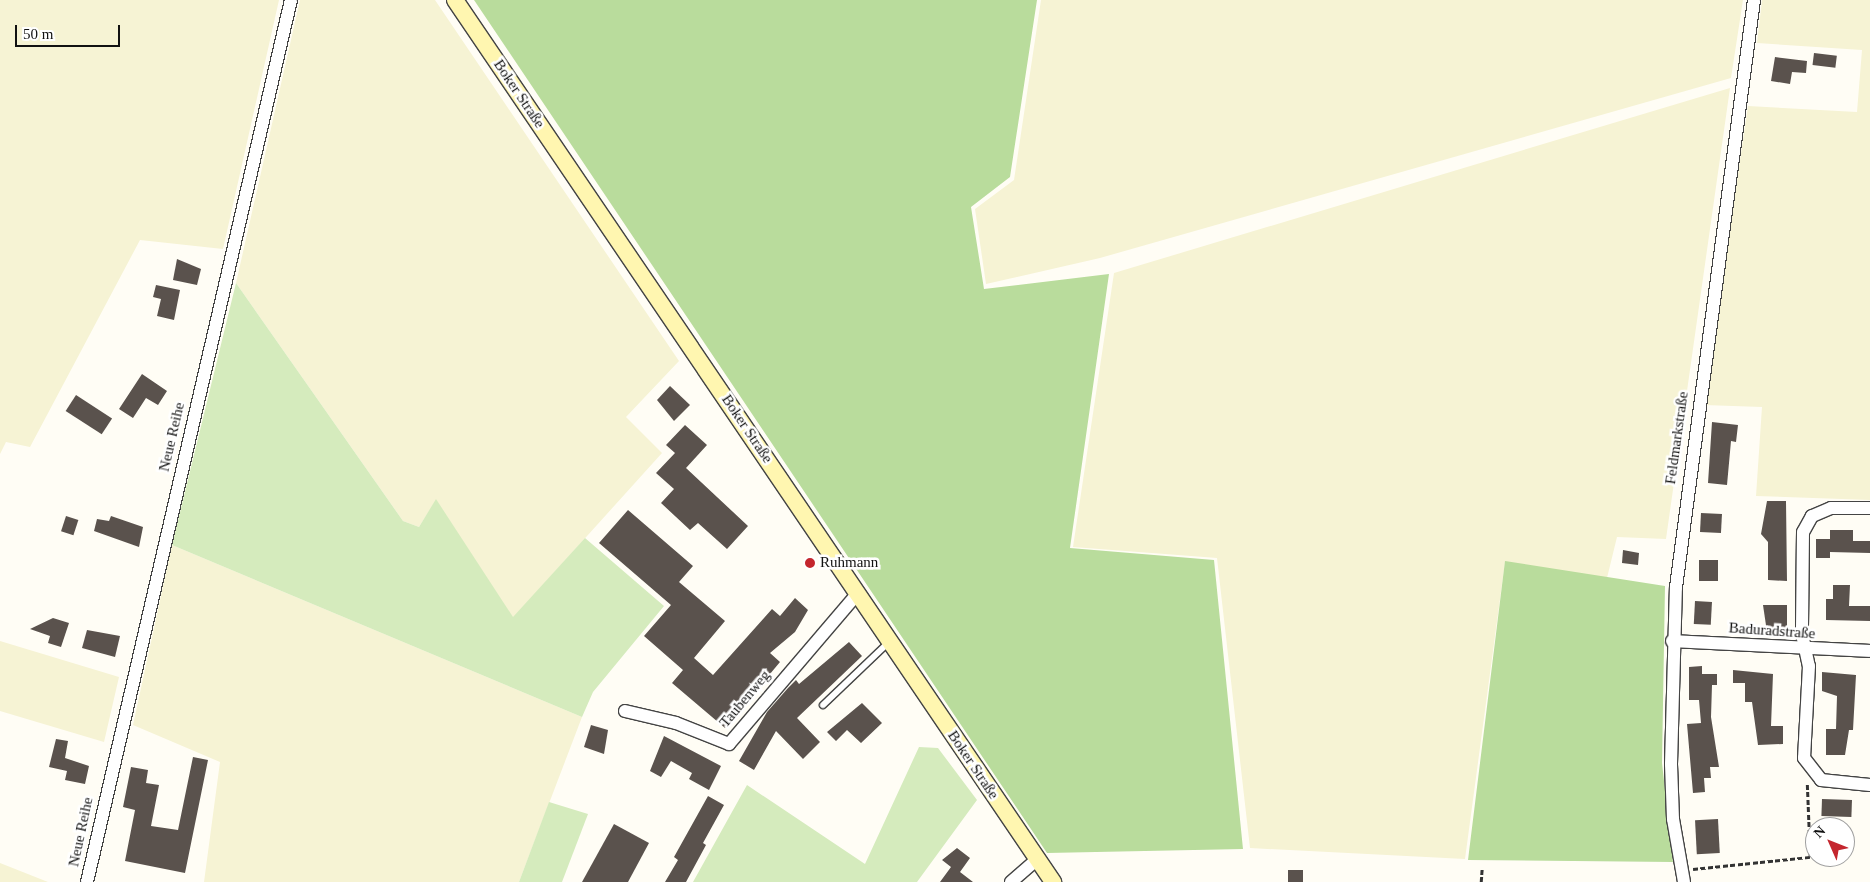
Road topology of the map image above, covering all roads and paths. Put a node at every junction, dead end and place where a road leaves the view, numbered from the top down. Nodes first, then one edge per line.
1 (291, 0) edge
2 (455, 0) edge
3 (1754, 0) edge
4 (1870, 508) edge
5 (858, 593) junction
6 (1672, 641) junction
7 (890, 642) junction
8 (1805, 651) junction
9 (1870, 651) edge
10 (823, 705) dead end
11 (625, 711) dead end
12 (1813, 774) junction
13 (1870, 784) edge
14 (1037, 859) junction
15 (1482, 867) dead end
16 (1683, 876) edge
17 (87, 882) edge
18 (1011, 882) edge
19 (1053, 882) edge
20 (1482, 882) edge

1 - 17 street, Neue Reihe
2 - 5 main road, Boker Straße
3 - 6 street, Feldmarkstraße
4 - 8 street
5 - 7 main road, Boker Straße
5 - 11 street, Taubenweg
6 - 8 street, Baduradstraße
6 - 16 street, Feldmarkstraße
7 - 10 lane
7 - 14 main road, Boker Straße
8 - 9 street, Baduradstraße
8 - 12 street
12 - 13 street
12 - 16 path
14 - 18 street
14 - 19 main road, Boker Straße
15 - 20 path

